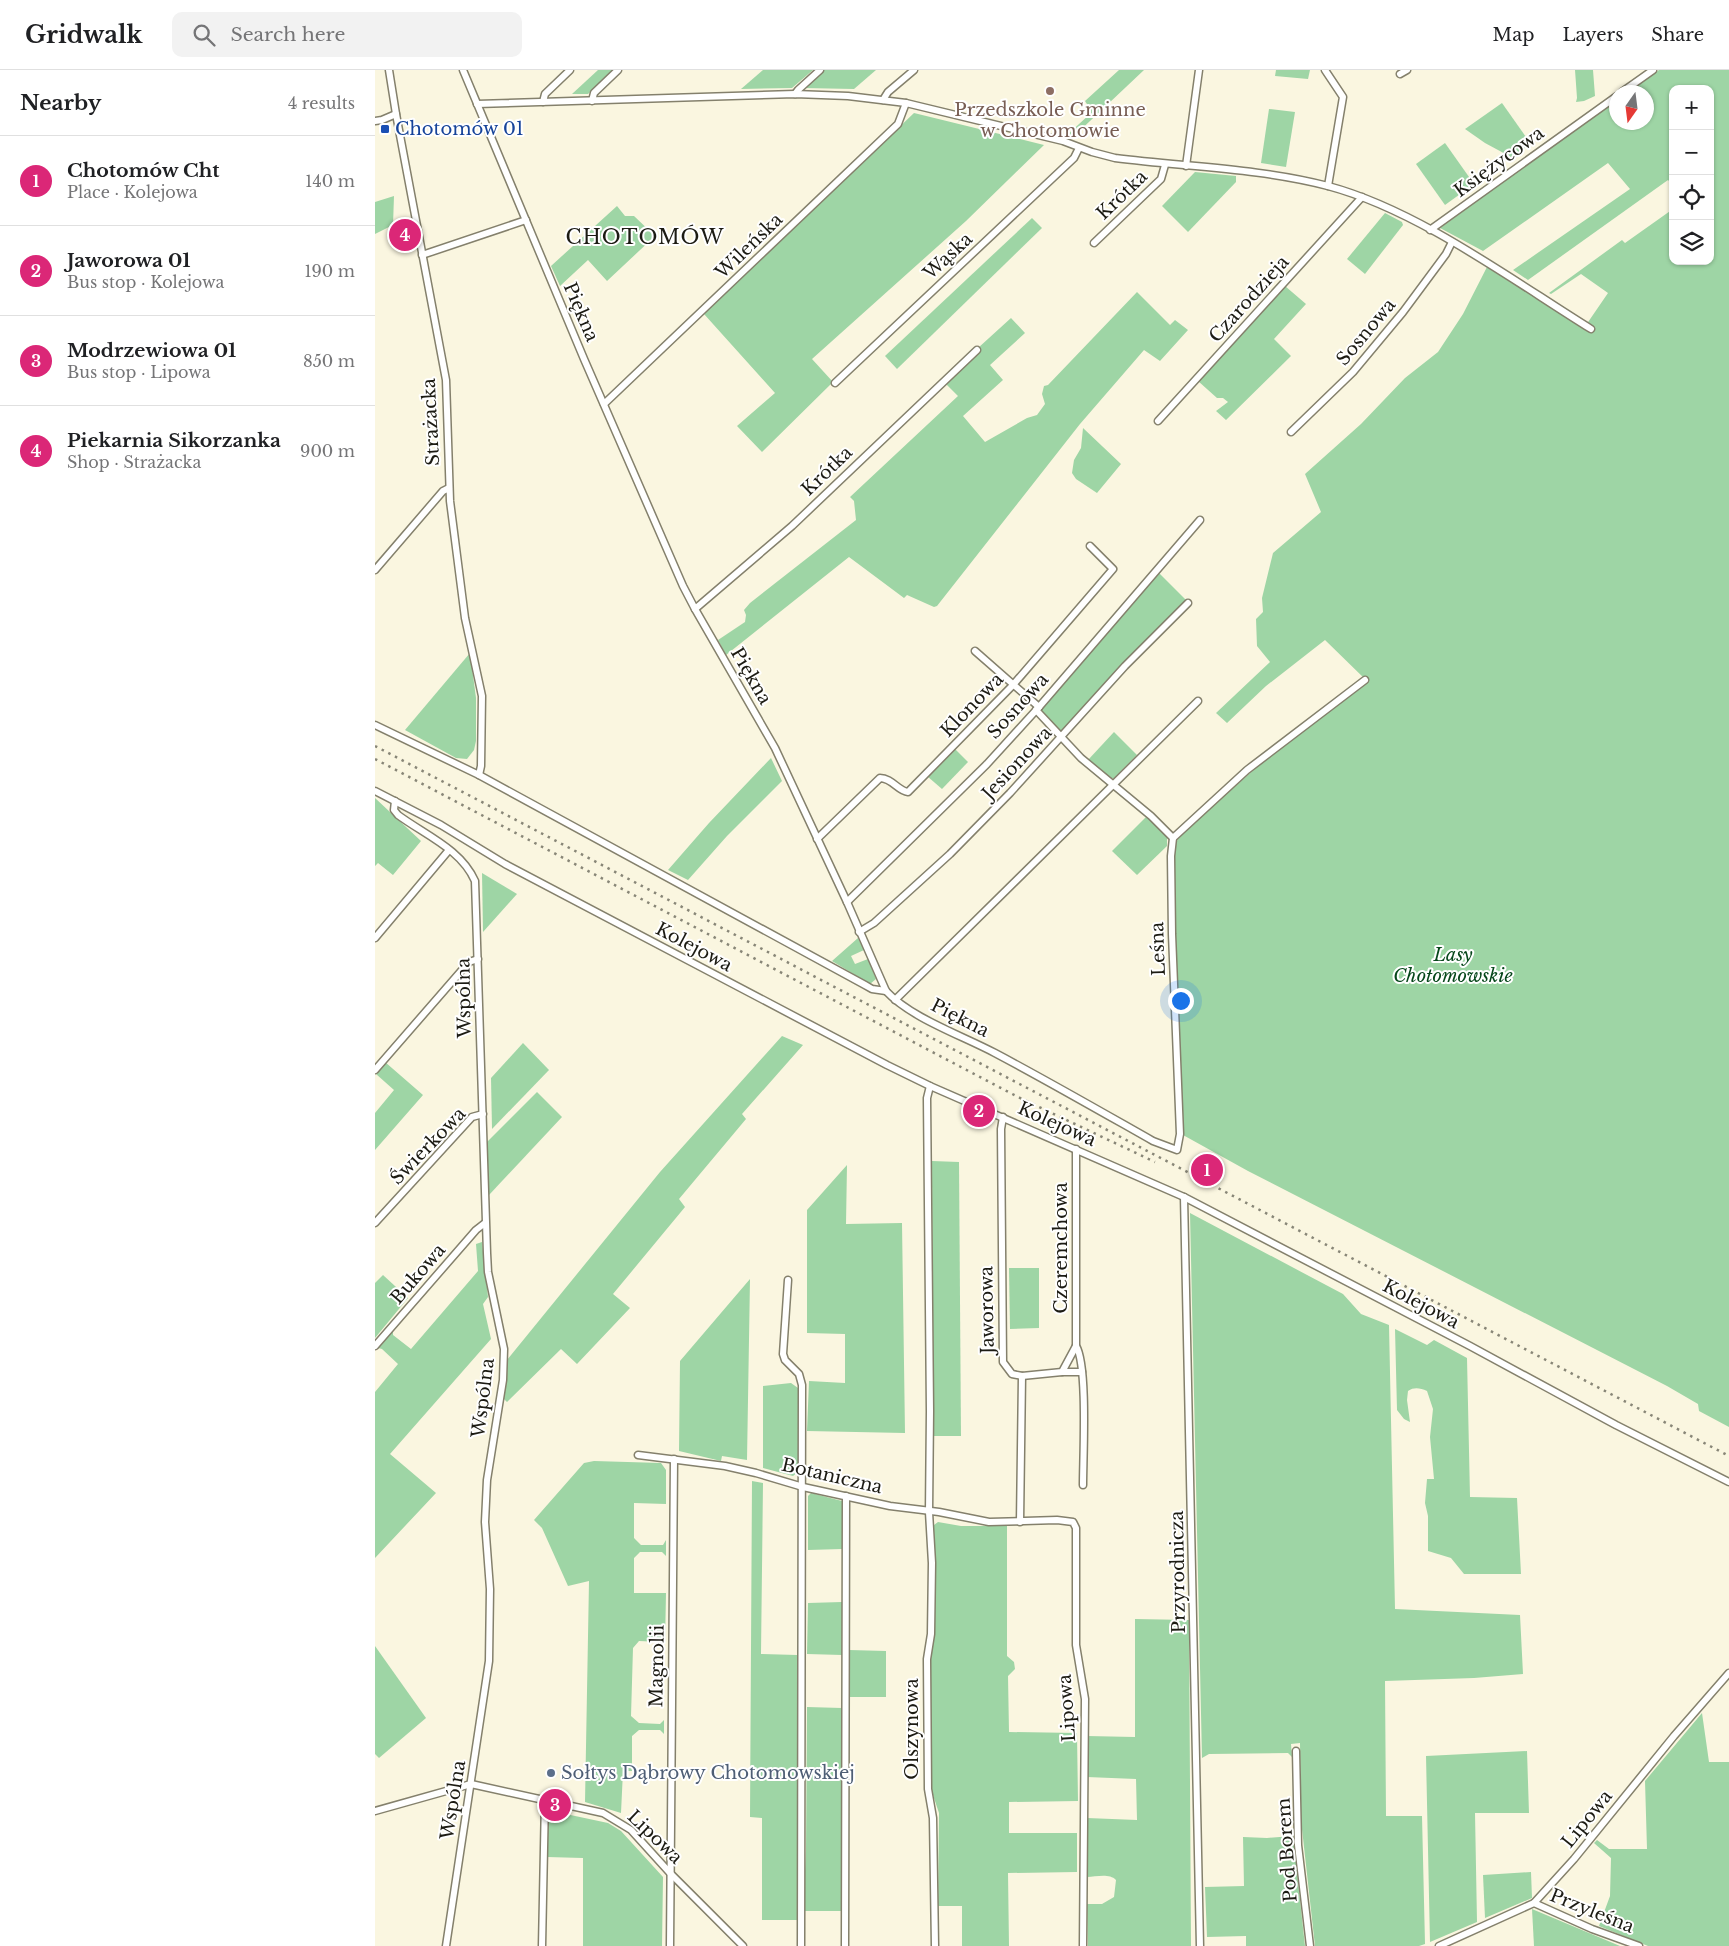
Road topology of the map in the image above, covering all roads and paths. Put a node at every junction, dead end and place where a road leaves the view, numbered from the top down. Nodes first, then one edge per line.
1 (389, 70) edge
2 (463, 70) edge
3 (570, 70) edge
4 (618, 70) edge
5 (821, 70) edge
6 (914, 70) edge
7 (1199, 70) edge
8 (1325, 70) edge
9 (1407, 70) edge
10 (1653, 70) edge
11 (1400, 74) dead end
12 (1631, 85) edge
13 (795, 94) junction
14 (883, 100) junction
15 (592, 101) junction
16 (543, 102) junction
17 (1609, 102) edge
18 (906, 103) junction
19 (477, 104) junction
20 (396, 114) junction
21 (375, 121) edge
22 (1079, 148) junction
23 (1165, 164) junction
24 (1186, 166) junction
25 (1328, 186) junction
26 (1362, 197) junction
27 (526, 220) junction
28 (1430, 230) junction
29 (1094, 242) dead end
30 (1452, 242) junction
31 (422, 255) junction
32 (1591, 329) dead end
33 (977, 350) dead end
34 (835, 383) dead end
35 (604, 404) junction
36 (1158, 421) dead end
37 (1291, 432) dead end
38 (449, 488) junction
39 (1200, 520) dead end
40 (1090, 546) dead end
41 (375, 570) edge
42 (1188, 603) dead end
43 (695, 609) junction
44 (975, 651) dead end
45 (1365, 680) dead end
46 (1013, 684) junction
47 (1198, 701) dead end
48 (1038, 708) junction
49 (375, 725) edge
50 (1062, 737) junction
51 (479, 775) junction
52 (1112, 785) junction
53 (375, 791) edge
54 (395, 801) junction
55 (1173, 838) junction
56 (817, 839) junction
57 (449, 850) junction
58 (847, 902) junction
59 (859, 932) junction
60 (375, 938) edge
61 (479, 959) junction
62 (885, 991) junction
63 (895, 1000) junction
64 (375, 1070) edge
65 (930, 1086) junction
66 (483, 1114) junction
67 (1003, 1117) junction
68 (1076, 1149) junction
69 (1177, 1150) joint
70 (1184, 1197) junction
71 (375, 1222) edge
72 (485, 1223) junction
73 (788, 1280) dead end
74 (375, 1346) edge
75 (1076, 1346) junction
76 (1062, 1372) junction
77 (1082, 1372) junction
78 (1022, 1376) junction
79 (638, 1455) dead end
80 (674, 1459) junction
81 (1729, 1482) edge
82 (1083, 1485) dead end
83 (803, 1487) junction
84 (846, 1496) junction
85 (929, 1512) junction
86 (1020, 1522) junction
87 (1729, 1673) edge
88 (1296, 1752) dead end
89 (471, 1784) junction
90 (545, 1798) junction
91 (375, 1811) edge
92 (671, 1873) junction
93 (1534, 1903) junction
94 (447, 1946) edge
95 (542, 1946) edge
96 (670, 1946) edge
97 (743, 1946) edge
98 (801, 1946) edge
99 (845, 1946) edge
100 (935, 1946) edge
101 (1083, 1946) edge
102 (1200, 1946) edge
103 (1310, 1946) edge
104 (1439, 1946) edge
105 (1639, 1946) edge

1 - 20 street, Strażacka
2 - 19 street, Piękna
3 - 16 street
4 - 15 street
5 - 13 street
6 - 14 street
7 - 24 street
8 - 25 street
9 - 11 street
10 - 12 street
13 - 14 street
13 - 15 street
14 - 18 street
15 - 16 street
16 - 19 street
17 - 28 street, Księżycowa
18 - 22 street
18 - 35 street, Wileńska
19 - 27 street, Piękna
20 - 21 street
20 - 31 street, Strażacka
22 - 23 street
22 - 34 street, Wąska
23 - 24 street
23 - 29 street, Krótka
24 - 25 street
25 - 26 street
26 - 28 street
26 - 36 street, Czarodzieja
27 - 31 street
27 - 35 street, Piękna
28 - 30 street
30 - 32 street
30 - 37 street, Sosnowa
31 - 38 street, Strażacka
33 - 43 street, Krótka
35 - 43 street, Piękna
38 - 41 street
38 - 51 street, Strażacka
39 - 48 street, Sosnowa
40 - 46 street, Klonowa
42 - 50 street, Jesionowa
43 - 56 street, Piękna
44 - 46 street
45 - 55 street
46 - 48 street
46 - 56 street, Klonowa
47 - 52 street
48 - 50 street
48 - 58 street, Sosnowa
49 - 51 street
50 - 52 street
50 - 59 street, Jesionowa
51 - 62 street
52 - 55 street
52 - 63 street
53 - 54 street, Kolejowa
54 - 57 street, Wspólna
54 - 65 street, Kolejowa
55 - 69 street, Leśna
56 - 58 street, Piękna
57 - 60 street
57 - 61 street, Wspólna
58 - 59 street, Piękna
59 - 62 street, Piękna
61 - 64 street
61 - 66 street, Wspólna
62 - 63 street, Piękna
63 - 69 street, Piękna
65 - 67 street, Kolejowa
65 - 85 street, Olszynowa
66 - 71 street, Świerkowa
66 - 72 street, Wspólna
67 - 68 street, Kolejowa
67 - 78 street, Jaworowa
68 - 70 street, Kolejowa
68 - 75 street, Czeremchowa
70 - 81 street, Kolejowa
70 - 102 street, Przyrodnicza
72 - 74 street, Bukowa
72 - 89 street, Wspólna
73 - 83 street
75 - 76 street, Czeremchowa
75 - 77 street, Czeremchowa
76 - 77 street
76 - 78 street
77 - 82 street, Czeremchowa
78 - 86 street
79 - 80 street, Botaniczna
80 - 83 street, Botaniczna
80 - 92 street, Magnolii
83 - 84 street, Botaniczna
83 - 98 street
84 - 85 street, Botaniczna
84 - 99 street
85 - 86 street, Botaniczna
85 - 100 street, Olszynowa
86 - 101 street, Lipowa
87 - 93 street, Lipowa
88 - 103 street, Pod Borem
89 - 90 street, Lipowa
89 - 91 street, Lipowa
89 - 94 street, Wspólna
90 - 92 street, Lipowa
90 - 95 street
92 - 96 street, Magnolii
92 - 97 street, Lipowa
93 - 104 street, Lipowa
93 - 105 street, Przyleśna

